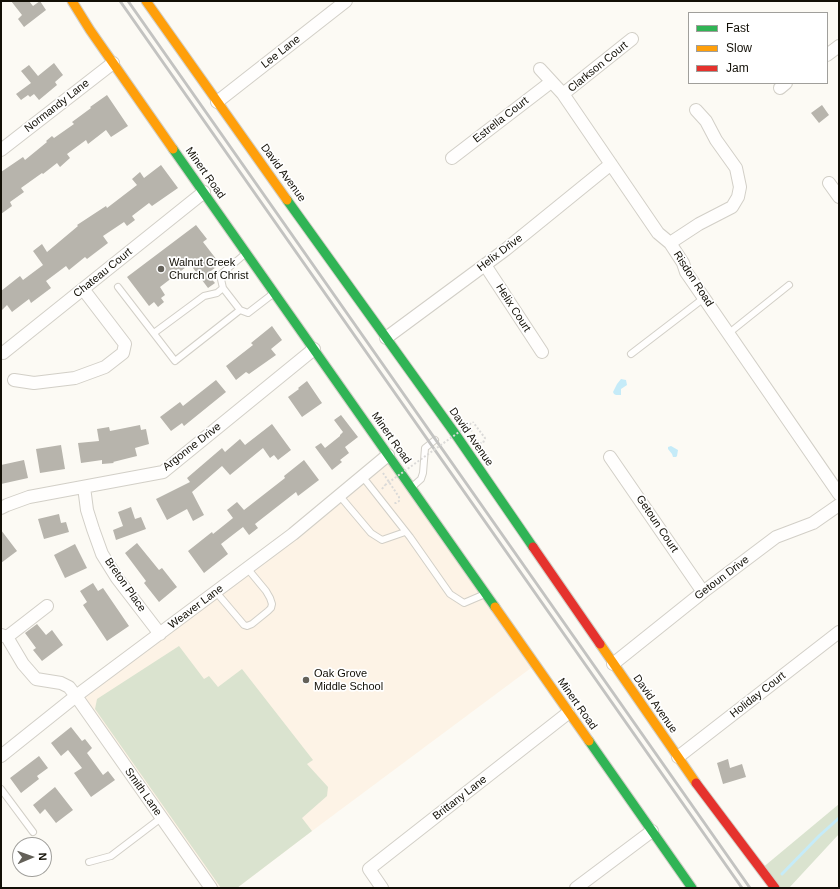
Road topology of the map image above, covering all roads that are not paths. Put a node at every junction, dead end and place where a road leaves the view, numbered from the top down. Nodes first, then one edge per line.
1 (72, 1) edge
2 (146, 1) edge
3 (346, 1) edge
4 (632, 39) dead end
5 (839, 46) edge
6 (828, 54) edge
7 (113, 63) junction
8 (540, 69) dead end
9 (550, 82) junction
10 (563, 94) junction
11 (217, 102) junction
12 (696, 110) dead end
13 (1, 150) edge
14 (452, 158) dead end
15 (611, 164) junction
16 (829, 183) dead end
17 (204, 192) junction
18 (839, 197) edge
19 (670, 243) junction
20 (247, 253) junction
21 (485, 264) junction
22 (789, 285) dead end
23 (118, 287) dead end
24 (223, 288) junction
25 (83, 289) junction
26 (275, 293) junction
27 (704, 298) junction
28 (240, 310) junction
29 (154, 333) junction
30 (729, 334) junction
31 (386, 338) junction
32 (314, 349) junction
33 (1, 352) edge
34 (542, 352) dead end
35 (631, 354) dead end
36 (14, 380) dead end
37 (435, 440) dead end
38 (388, 455) junction
39 (610, 457) dead end
40 (362, 476) junction
41 (84, 487) junction
42 (411, 488) junction
43 (839, 494) edge
44 (339, 495) junction
45 (839, 505) edge
46 (1, 508) edge
47 (406, 532) junction
48 (247, 568) junction
49 (216, 592) junction
50 (703, 592) junction
51 (485, 594) junction
52 (47, 606) dead end
53 (839, 632) edge
54 (160, 634) junction
55 (4, 636) edge
56 (613, 664) junction
57 (76, 696) junction
58 (568, 713) junction
59 (1, 756) edge
60 (678, 758) junction
61 (1, 789) edge
62 (161, 818) junction
63 (652, 831) junction
64 (33, 832) dead end
65 (89, 862) dead end
66 (211, 888) edge
67 (382, 888) edge
68 (576, 888) edge
69 (692, 888) edge
70 (775, 888) edge

1 - 7 street, Minert Road
2 - 11 street, David Avenue
3 - 11 street, Lee Lane
4 - 10 street, Clarkson Court
5 - 6 street
7 - 13 street, Normandy Lane
7 - 17 street, Minert Road
8 - 9 street, Risdon Road
9 - 10 street, Risdon Road
9 - 14 street, Estrella Court
10 - 15 street, Risdon Road
11 - 31 street, David Avenue
12 - 19 street
15 - 19 street, Risdon Road
15 - 21 street, Helix Drive
16 - 18 street
17 - 20 street, Minert Road
17 - 25 street, Chateau Court
19 - 27 street, Risdon Road
20 - 24 lane
20 - 26 street, Minert Road
21 - 31 street, Helix Drive
21 - 34 street, Helix Court
22 - 30 lane
23 - 29 lane
24 - 28 lane
24 - 29 lane
25 - 33 street, Chateau Court
25 - 36 street
26 - 28 lane
26 - 32 street, Minert Road
27 - 30 street, Risdon Road
27 - 35 lane
28 - 29 lane
30 - 43 street, Risdon Road
31 - 56 street, David Avenue
32 - 38 street, Minert Road
32 - 41 street, Argonne Drive
37 - 42 lane
38 - 40 street, Weaver Lane
38 - 42 street, Minert Road
39 - 50 street, Getoun Court
40 - 44 street, Weaver Lane
40 - 47 lane
41 - 46 street, Argonne Drive
41 - 54 street, Breton Place
42 - 51 street, Minert Road
44 - 47 lane
44 - 48 street, Weaver Lane
45 - 50 street, Getoun Drive
47 - 51 lane
48 - 49 street, Weaver Lane
48 - 49 lane
49 - 54 street, Weaver Lane
50 - 56 street, Getoun Drive
51 - 58 street, Minert Road
52 - 55 street
53 - 60 street, Holiday Court
54 - 57 street, Weaver Lane
55 - 57 street, Smith Lane
56 - 60 street, David Avenue
57 - 59 street, Weaver Lane
57 - 62 street, Smith Lane
58 - 63 street, Minert Road
58 - 67 street, Brittany Lane
60 - 70 street, David Avenue
61 - 64 lane
62 - 65 lane
62 - 66 street, Smith Lane
63 - 68 street
63 - 69 street, Minert Road

